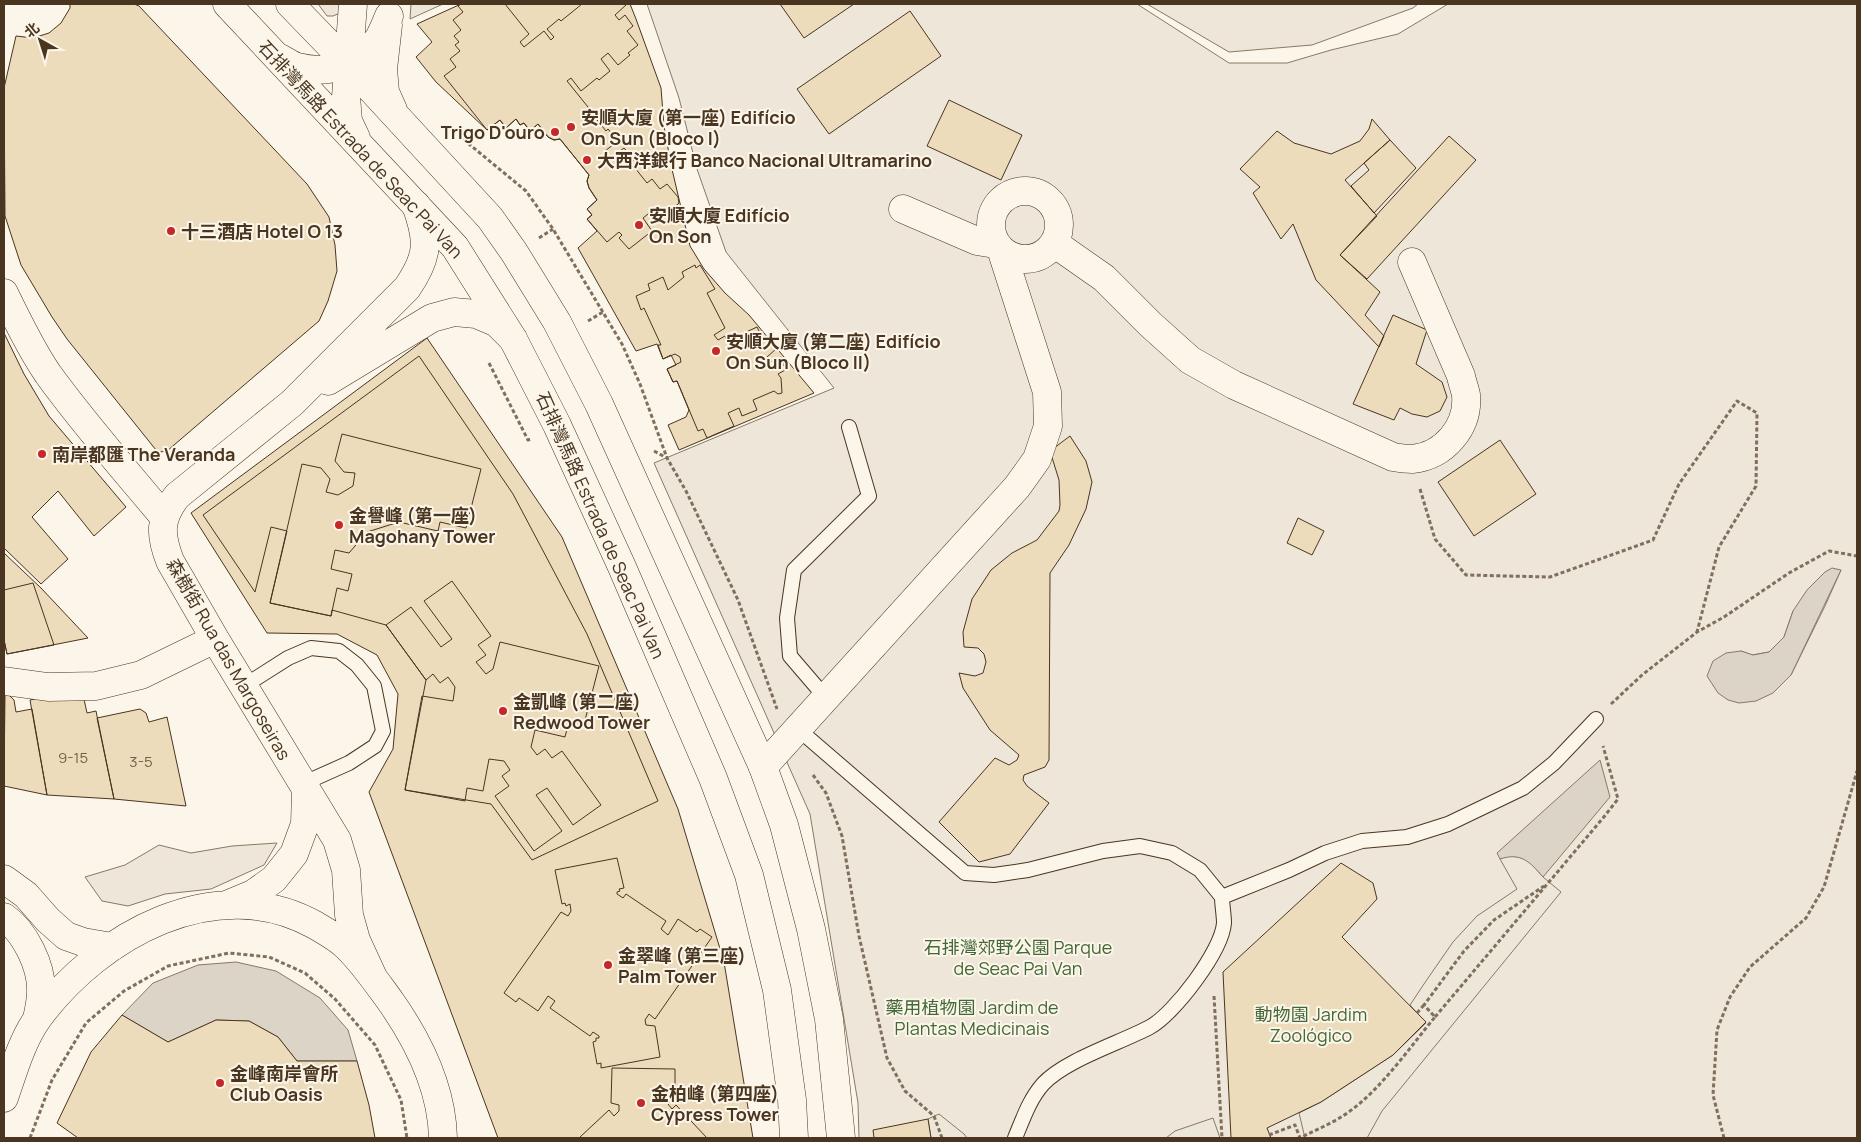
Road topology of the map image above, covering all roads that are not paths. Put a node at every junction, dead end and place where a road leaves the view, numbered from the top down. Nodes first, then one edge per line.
1 (227, 4) edge
2 (290, 4) edge
3 (353, 4) edge
4 (390, 10) edge
5 (276, 55) junction
6 (348, 64) junction
7 (395, 114) junction
8 (357, 142) junction
9 (416, 205) junction
10 (903, 209) dead end
11 (1054, 243) junction
12 (999, 248) junction
13 (1412, 262) dead end
14 (4, 293) edge
15 (513, 339) junction
16 (292, 403) junction
17 (849, 427) dead end
18 (164, 517) junction
19 (215, 639) junction
20 (4, 681) edge
21 (244, 686) junction
22 (826, 698) junction
23 (1596, 719) road end
24 (792, 735) junction
25 (763, 767) junction
26 (304, 788) junction
27 (4, 879) edge
28 (1222, 897) junction
29 (229, 904) junction
30 (4, 917) edge
31 (112, 947) junction
32 (373, 977) junction
33 (37, 1019) junction
34 (4, 1098) edge
35 (443, 1138) edge
36 (794, 1138) edge
37 (841, 1138) edge
38 (1015, 1138) edge

1 - 5 street, 石排灣馬路 Estrada de Seac Pai Van
2 - 6 street
3 - 6 street
4 - 6 street
4 - 7 street
5 - 6 street
5 - 8 street, 石排灣馬路 Estrada de Seac Pai Van
6 - 7 street
6 - 8 street
7 - 25 street
8 - 9 street, 石排灣馬路 Estrada de Seac Pai Van
9 - 15 street, 石排灣馬路 Estrada de Seac Pai Van
9 - 16 street
10 - 12 street
11 - 12 street
11 - 12 street
11 - 13 street
12 - 22 street
14 - 18 street
15 - 16 street
15 - 36 street, 石排灣馬路 Estrada de Seac Pai Van
16 - 18 street
17 - 22 lane
18 - 19 street, 森樹街 Rua das Margoseiras
19 - 20 street
19 - 21 street, 森樹街 Rua das Margoseiras
21 - 26 street, 森樹街 Rua das Margoseiras
21 - 26 lane
22 - 24 street
23 - 28 lane
24 - 25 street
24 - 28 lane
25 - 37 street
26 - 29 street
26 - 32 street, 森樹街 Rua das Margoseiras
27 - 31 street
28 - 38 lane
29 - 31 street
29 - 32 street
30 - 33 street
31 - 33 street
32 - 35 street
33 - 34 street

